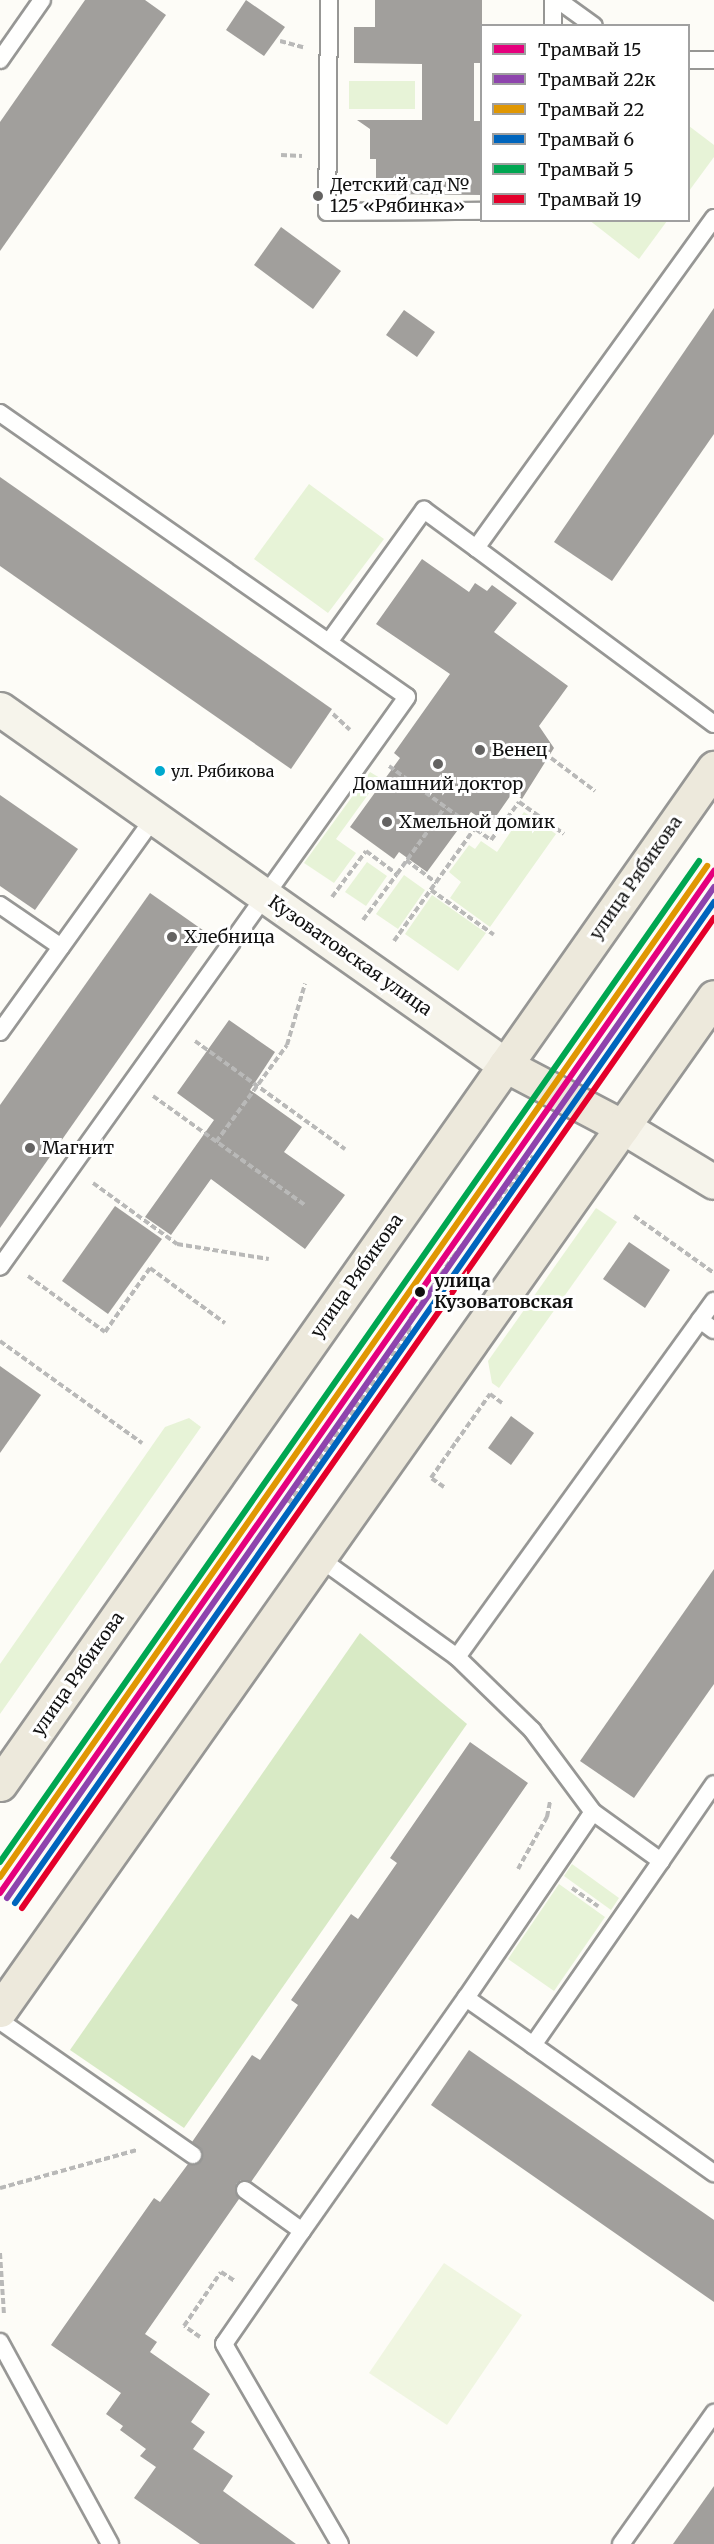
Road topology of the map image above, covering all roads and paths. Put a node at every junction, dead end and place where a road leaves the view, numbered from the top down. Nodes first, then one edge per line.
1 (42, 0) edge
2 (330, 0) edge
3 (553, 0) edge
4 (558, 0) edge
5 (553, 24) edge
6 (591, 24) edge
7 (0, 60) edge
8 (690, 60) edge
9 (714, 60) edge
10 (480, 211) edge
11 (714, 218) edge
12 (0, 413) edge
13 (476, 548) junction
14 (330, 642) junction
15 (0, 709) edge
16 (714, 724) edge
17 (369, 751) junction
18 (551, 758) dead end
19 (714, 768) edge
20 (595, 791) dead end
21 (445, 807) junction
22 (154, 818) junction
23 (475, 828) junction
24 (564, 834) dead end
25 (406, 860) junction
26 (397, 874) junction
27 (436, 883) junction
28 (431, 890) junction
29 (266, 897) junction
30 (332, 897) dead end
31 (0, 904) edge
32 (363, 920) dead end
33 (494, 935) dead end
34 (394, 941) dead end
35 (61, 947) junction
36 (305, 984) dead end
37 (714, 997) edge
38 (174, 1026) junction
39 (0, 1032) edge
40 (505, 1065) junction
41 (133, 1083) junction
42 (257, 1086) junction
43 (623, 1127) junction
44 (216, 1142) junction
45 (345, 1149) dead end
46 (533, 1156) dead end
47 (72, 1168) junction
48 (714, 1182) edge
49 (306, 1206) dead end
50 (634, 1216) dead end
51 (269, 1259) dead end
52 (3, 1264) edge
53 (714, 1273) edge
54 (714, 1301) edge
55 (225, 1323) dead end
56 (707, 1325) edge
57 (0, 1341) edge
58 (502, 1403) dead end
59 (142, 1443) dead end
60 (444, 1487) dead end
61 (288, 1503) dead end
62 (319, 1558) junction
63 (457, 1657) junction
64 (0, 1784) edge
65 (714, 1784) edge
66 (549, 1791) dead end
67 (593, 1812) junction
68 (661, 1861) junction
69 (552, 1873) junction
70 (512, 1880) dead end
71 (620, 1921) junction
72 (466, 1998) junction
73 (0, 2010) edge
74 (0, 2021) edge
75 (533, 2045) junction
76 (172, 2140) junction
77 (194, 2155) dead end
78 (714, 2173) edge
79 (0, 2188) edge
80 (245, 2190) dead end
81 (302, 2231) junction
82 (0, 2253) edge
83 (244, 2288) dead end
84 (202, 2338) dead end
85 (3, 2346) edge
86 (714, 2412) edge
87 (110, 2544) edge
88 (340, 2544) edge
89 (621, 2544) edge

1 - 7 lane
2 - 10 lane
3 - 5 lane
4 - 6 lane
8 - 9 lane
11 - 13 lane
12 - 14 lane
13 - 14 lane
13 - 16 lane
14 - 17 lane
15 - 22 street, Кузоватовская улица
17 - 21 path
17 - 29 lane
18 - 20 path
19 - 40 main road, улица Рябикова
21 - 23 path
21 - 25 path
22 - 29 street, Кузоватовская улица
22 - 35 lane
23 - 24 path
23 - 27 path
25 - 26 path
25 - 27 path
26 - 30 path
26 - 32 path
27 - 28 path
28 - 33 path
28 - 34 path
29 - 38 lane
29 - 40 street, Кузоватовская улица
31 - 35 lane
35 - 39 lane
36 - 42 path
37 - 43 main road
38 - 41 lane
38 - 42 path
40 - 43 main road, Кузоватовская улица
40 - 64 main road, улица Рябикова
41 - 44 path
41 - 47 lane
42 - 44 path
42 - 45 path
43 - 48 street, Кузоватовская улица
43 - 62 main road
44 - 49 path
46 - 61 path
47 - 51 path
47 - 52 lane
50 - 53 path
52 - 55 path
54 - 56 lane
56 - 63 lane
57 - 59 path
58 - 60 path
62 - 63 lane
62 - 73 main road
63 - 67 lane
65 - 68 lane
66 - 70 path
67 - 68 lane
67 - 69 lane
68 - 71 lane
69 - 71 path
69 - 72 lane
71 - 75 lane
72 - 75 lane
72 - 81 lane
74 - 76 lane
75 - 78 lane
76 - 77 lane
76 - 79 path
80 - 81 lane
81 - 88 lane
82 - 85 path
83 - 84 path
85 - 87 lane
86 - 89 lane

